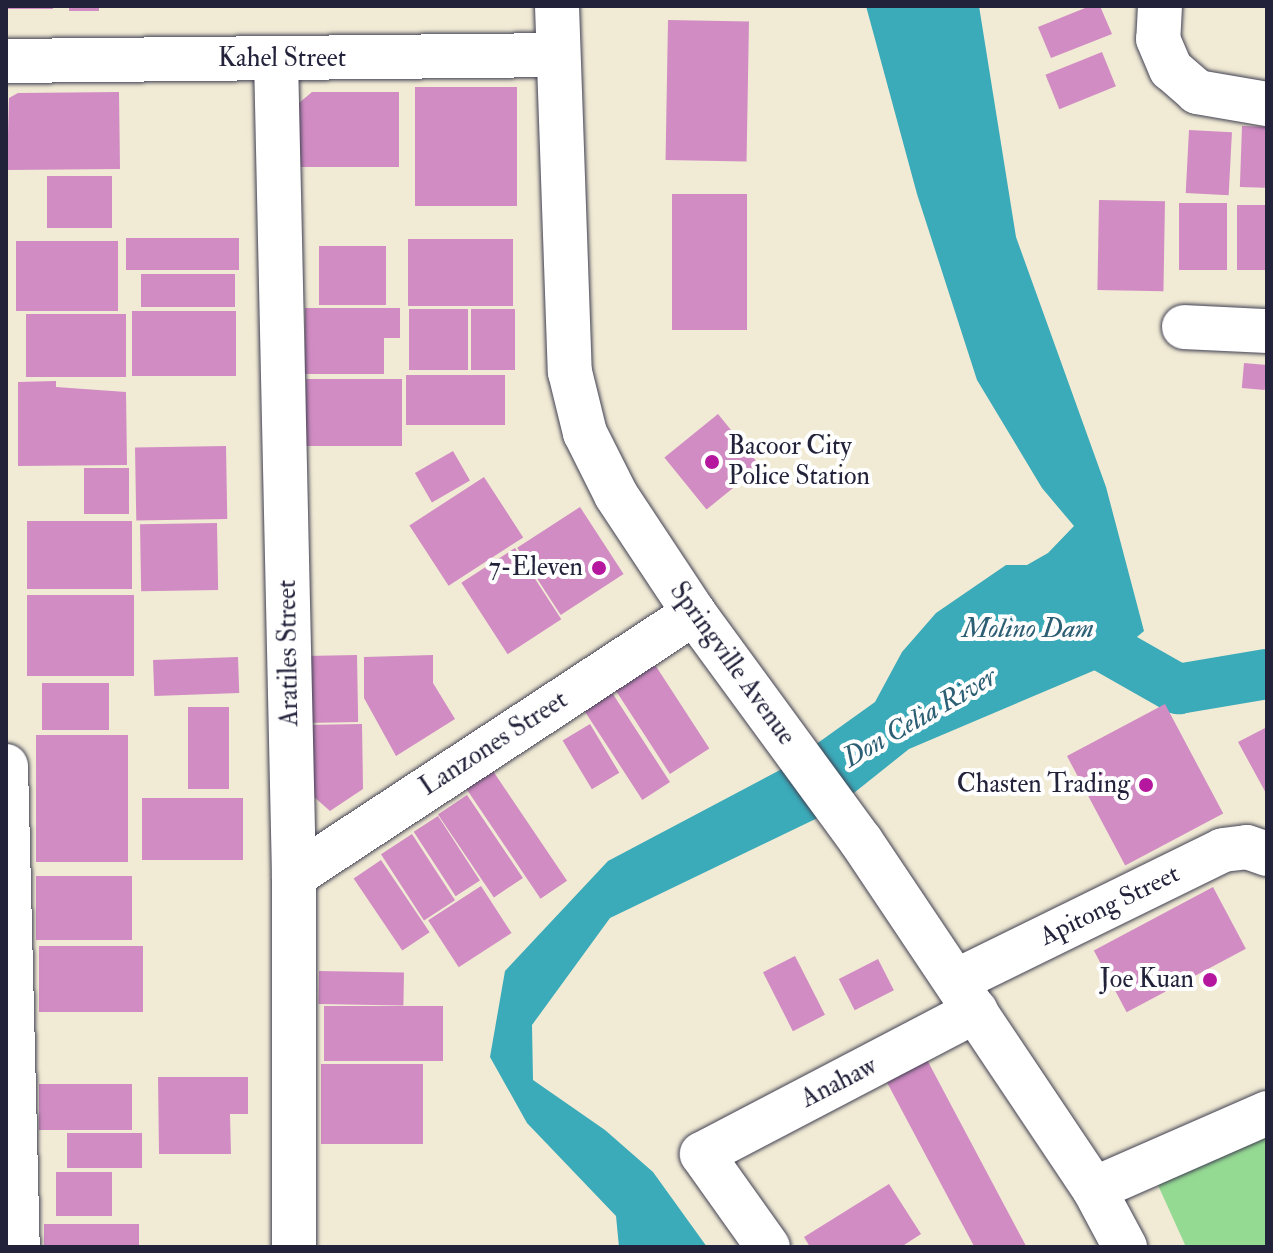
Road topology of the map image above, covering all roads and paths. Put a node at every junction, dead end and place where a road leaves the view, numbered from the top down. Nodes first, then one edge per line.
1 (557, 6) edge
2 (1160, 6) edge
3 (557, 55) junction
4 (276, 58) junction
5 (6, 61) edge
6 (1267, 104) edge
7 (1184, 327) dead end
8 (1267, 331) edge
9 (694, 613) junction
10 (6, 766) edge
11 (1267, 854) edge
12 (294, 876) junction
13 (966, 996) junction
14 (1267, 1113) edge
15 (11, 1168) edge
16 (1094, 1189) junction
17 (18, 1247) edge
18 (294, 1247) edge
19 (768, 1247) edge
20 (1125, 1247) edge

1 - 3 street, Springville Avenue
2 - 6 street
3 - 4 street, Kahel Street
3 - 9 street, Springville Avenue
4 - 5 street, Kahel Street
4 - 12 street, Aratiles Street
7 - 8 street
9 - 12 street, Lanzones Street
9 - 13 street, Springville Avenue
10 - 15 street
11 - 13 street, Apitong Street
12 - 18 street, Aratiles Street
13 - 16 street, Springville Avenue
13 - 19 street, Anahaw
14 - 16 street
15 - 17 street
16 - 20 street, Springville Avenue

